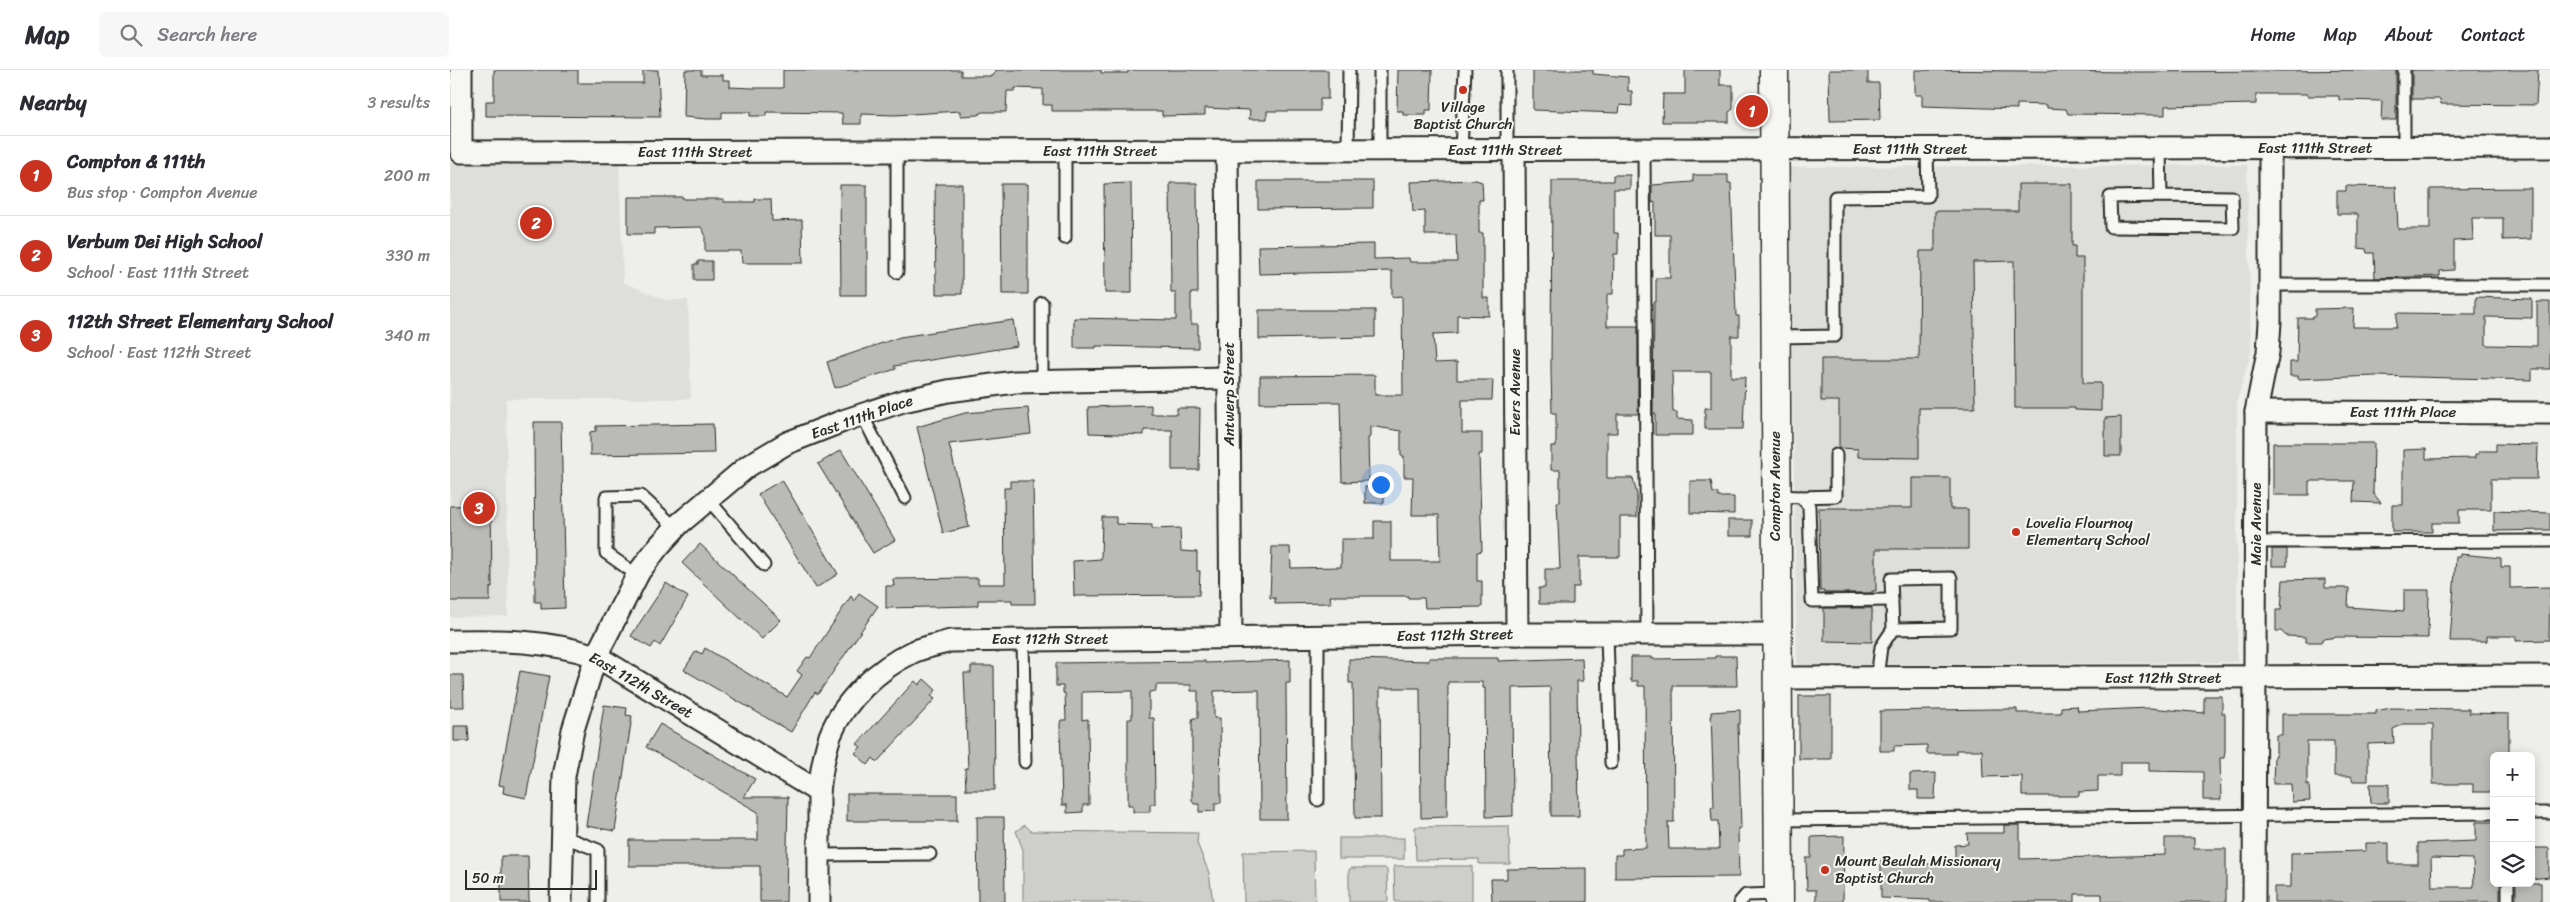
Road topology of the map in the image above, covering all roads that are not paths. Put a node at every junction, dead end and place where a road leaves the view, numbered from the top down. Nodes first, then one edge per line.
1 (461, 70) edge
2 (1349, 70) edge
3 (1380, 70) edge
4 (1465, 70) edge
5 (1507, 70) edge
6 (1774, 70) edge
7 (2404, 70) edge
8 (2550, 147) edge
9 (2160, 148) junction
10 (2270, 148) junction
11 (2404, 148) junction
12 (1644, 149) junction
13 (1773, 149) junction
14 (1927, 149) junction
15 (1227, 150) junction
16 (1348, 150) junction
17 (1380, 150) junction
18 (1462, 150) junction
19 (1511, 150) junction
20 (897, 151) junction
21 (1066, 151) junction
22 (2160, 196) junction
23 (1065, 238) dead end
24 (897, 272) dead end
25 (2270, 285) junction
26 (2550, 286) edge
27 (1042, 303) dead end
28 (1774, 337) junction
29 (1228, 378) junction
30 (1042, 381) junction
31 (2256, 412) junction
32 (2550, 413) edge
33 (862, 415) junction
34 (1836, 455) dead end
35 (905, 498) dead end
36 (708, 499) junction
37 (1795, 500) junction
38 (676, 528) junction
39 (2550, 540) edge
40 (2256, 542) junction
41 (764, 565) dead end
42 (637, 575) junction
43 (1892, 600) junction
44 (1893, 629) junction
45 (1517, 634) junction
46 (1776, 634) junction
47 (1607, 635) junction
48 (1647, 635) junction
49 (1318, 636) junction
50 (1231, 637) junction
51 (1023, 639) junction
52 (450, 641) edge
53 (596, 656) junction
54 (2550, 676) edge
55 (1776, 678) junction
56 (1877, 678) junction
57 (2256, 678) junction
58 (1025, 762) dead end
59 (1611, 763) dead end
60 (819, 792) junction
61 (1318, 800) dead end
62 (2490, 813) edge
63 (2535, 813) edge
64 (2550, 813) edge
65 (2255, 815) junction
66 (1778, 820) junction
67 (562, 836) junction
68 (930, 854) dead end
69 (819, 855) junction
70 (2508, 887) edge
71 (1779, 898) edge
72 (562, 902) edge
73 (598, 902) edge
74 (819, 902) edge
75 (1740, 902) edge
76 (2254, 902) edge
77 (2508, 902) edge

1 - 20 street, East 111th Street
2 - 16 lane
3 - 17 lane
4 - 18 lane
5 - 19 lane
6 - 13 main road, Compton Avenue
7 - 11 lane
8 - 11 street, East 111th Street
9 - 10 street, East 111th Street
9 - 14 street, East 111th Street
9 - 22 lane
10 - 11 street, East 111th Street
10 - 25 street, Maie Avenue
12 - 13 street, East 111th Street
12 - 19 street, East 111th Street
12 - 48 lane
13 - 14 street, East 111th Street
13 - 28 main road, Compton Avenue
14 - 28 lane
15 - 16 street, East 111th Street
15 - 21 street, East 111th Street
15 - 29 street, Antwerp Street
16 - 17 street, East 111th Street
17 - 18 street, East 111th Street
18 - 19 street, East 111th Street
19 - 45 street, Evers Avenue
20 - 21 street, East 111th Street
20 - 24 lane
21 - 23 lane
22 - 22 lane
25 - 26 lane
25 - 31 street, Maie Avenue
27 - 30 lane
28 - 37 main road, Compton Avenue
29 - 30 street, East 111th Place
29 - 50 street, Antwerp Street
30 - 33 street, East 111th Place
31 - 32 street, East 111th Place
31 - 40 street, Maie Avenue
33 - 35 lane
33 - 36 street, East 111th Place
34 - 37 lane
36 - 38 street, East 111th Place
36 - 41 lane
37 - 43 lane
37 - 46 main road, Compton Avenue
38 - 42 street, East 111th Place
38 - 42 lane
39 - 40 lane
40 - 57 street, Maie Avenue
42 - 53 street, East 111th Place
43 - 44 lane
43 - 44 lane
44 - 56 lane
45 - 47 street, East 112th Street
45 - 49 street, East 112th Street
46 - 48 street, East 112th Street
46 - 55 main road, Compton Avenue
47 - 48 street, East 112th Street
47 - 59 lane
49 - 50 street, East 112th Street
49 - 61 lane
50 - 51 street, East 112th Street
51 - 58 lane
51 - 60 street, East 112th Street
52 - 53 street, East 112th Street
53 - 60 street, East 112th Street
53 - 67 street, East 111th Place
54 - 57 street, East 112th Street
55 - 56 street, East 112th Street
55 - 66 main road, Compton Avenue
56 - 57 street, East 112th Street
57 - 65 street, Maie Avenue
60 - 69 street
62 - 65 lane
63 - 64 lane
65 - 66 lane
65 - 76 street, Maie Avenue
66 - 71 main road, Compton Avenue
67 - 72 street, East 111th Place
67 - 73 lane
68 - 69 lane
69 - 74 street
70 - 77 lane
71 - 75 lane

